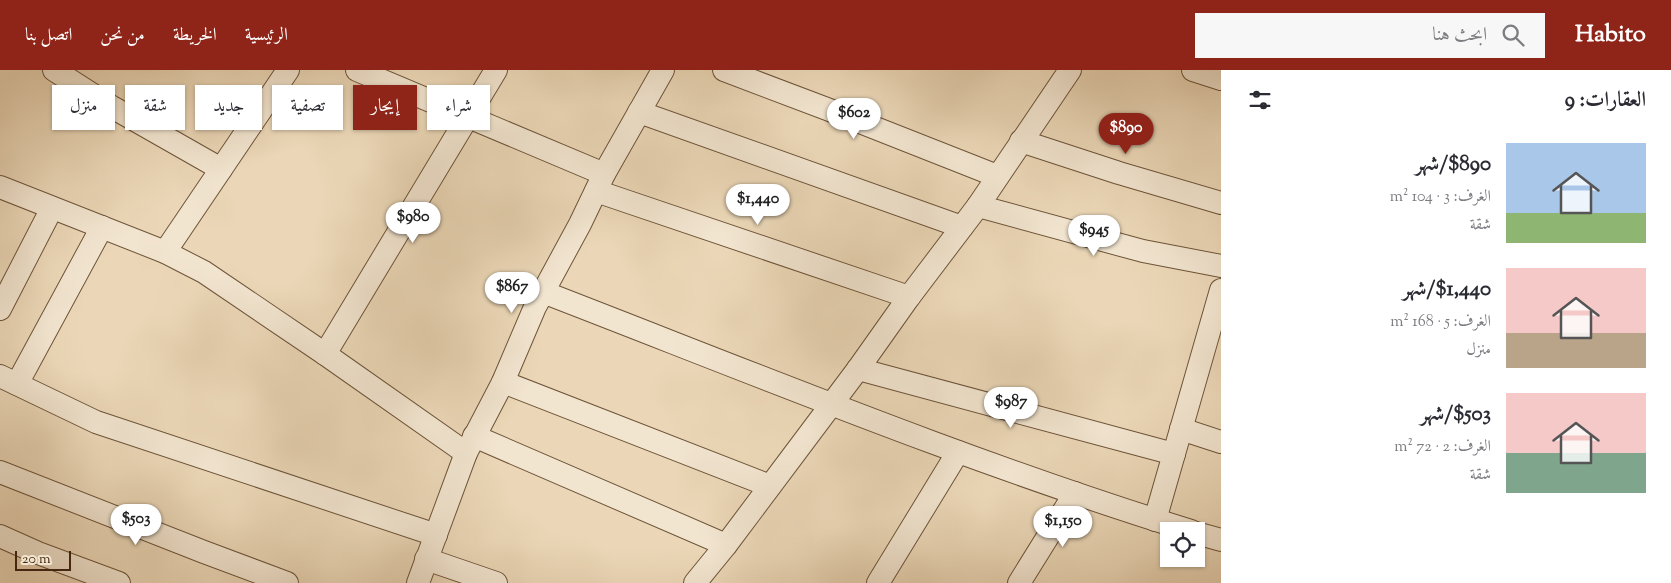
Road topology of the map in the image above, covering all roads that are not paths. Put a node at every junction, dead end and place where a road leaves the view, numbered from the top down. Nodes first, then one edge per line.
1 (54, 70) edge
2 (288, 70) edge
3 (357, 70) edge
4 (496, 70) edge
5 (663, 70) edge
6 (724, 70) edge
7 (1070, 70) edge
8 (1193, 70) edge
9 (1218, 75) edge
10 (395, 77) edge
11 (487, 85) edge
12 (427, 94) edge
13 (639, 112) junction
14 (490, 127) edge
15 (460, 130) edge
16 (1021, 141) junction
17 (221, 169) junction
18 (997, 176) junction
19 (600, 183) junction
20 (0, 187) edge
21 (1221, 202) edge
22 (978, 206) junction
23 (52, 208) junction
24 (102, 227) junction
25 (962, 227) junction
26 (165, 252) junction
27 (1221, 266) edge
28 (6, 285) edge
29 (1221, 290) edge
30 (543, 292) junction
31 (909, 297) junction
32 (0, 309) edge
33 (1213, 349) edge
34 (325, 354) junction
35 (858, 369) junction
36 (8, 380) edge
37 (503, 382) junction
38 (832, 403) junction
39 (1181, 429) junction
40 (1221, 442) edge
41 (470, 444) junction
42 (958, 452) junction
43 (1174, 454) junction
44 (0, 472) edge
45 (770, 486) junction
46 (1075, 493) junction
47 (1155, 520) junction
48 (1162, 522) edge
49 (436, 535) junction
50 (0, 536) edge
51 (1205, 536) edge
52 (1221, 540) edge
53 (726, 546) junction
54 (426, 559) junction
55 (119, 583) edge
56 (286, 583) edge
57 (418, 583) edge
58 (496, 583) edge
59 (695, 583) edge
60 (878, 583) edge
61 (1019, 583) edge

1 - 17 street
2 - 17 street
3 - 10 street
4 - 11 street
5 - 13 street
6 - 18 street
7 - 16 street
8 - 9 street
10 - 12 street
13 - 19 street
13 - 25 street
14 - 19 street
15 - 34 street
16 - 18 street
16 - 21 street
17 - 26 street
18 - 22 street
19 - 30 street
19 - 31 street
20 - 23 street
22 - 25 street
22 - 27 street
23 - 24 street
23 - 28 street
24 - 26 street
24 - 36 street
25 - 31 street
26 - 34 street
28 - 32 street
29 - 33 street
30 - 37 street
30 - 38 street
31 - 35 street
33 - 39 street
34 - 41 street
35 - 38 street
35 - 43 street
36 - 49 street
37 - 41 street
37 - 45 street
38 - 42 street
38 - 45 street
39 - 40 street
39 - 43 street
41 - 49 street
41 - 53 street
42 - 46 street
42 - 60 street
43 - 47 street
44 - 56 street
45 - 53 street
46 - 47 street
46 - 61 street
47 - 48 street
49 - 54 street
50 - 55 street
51 - 52 street
53 - 59 street
54 - 57 street
54 - 58 street

